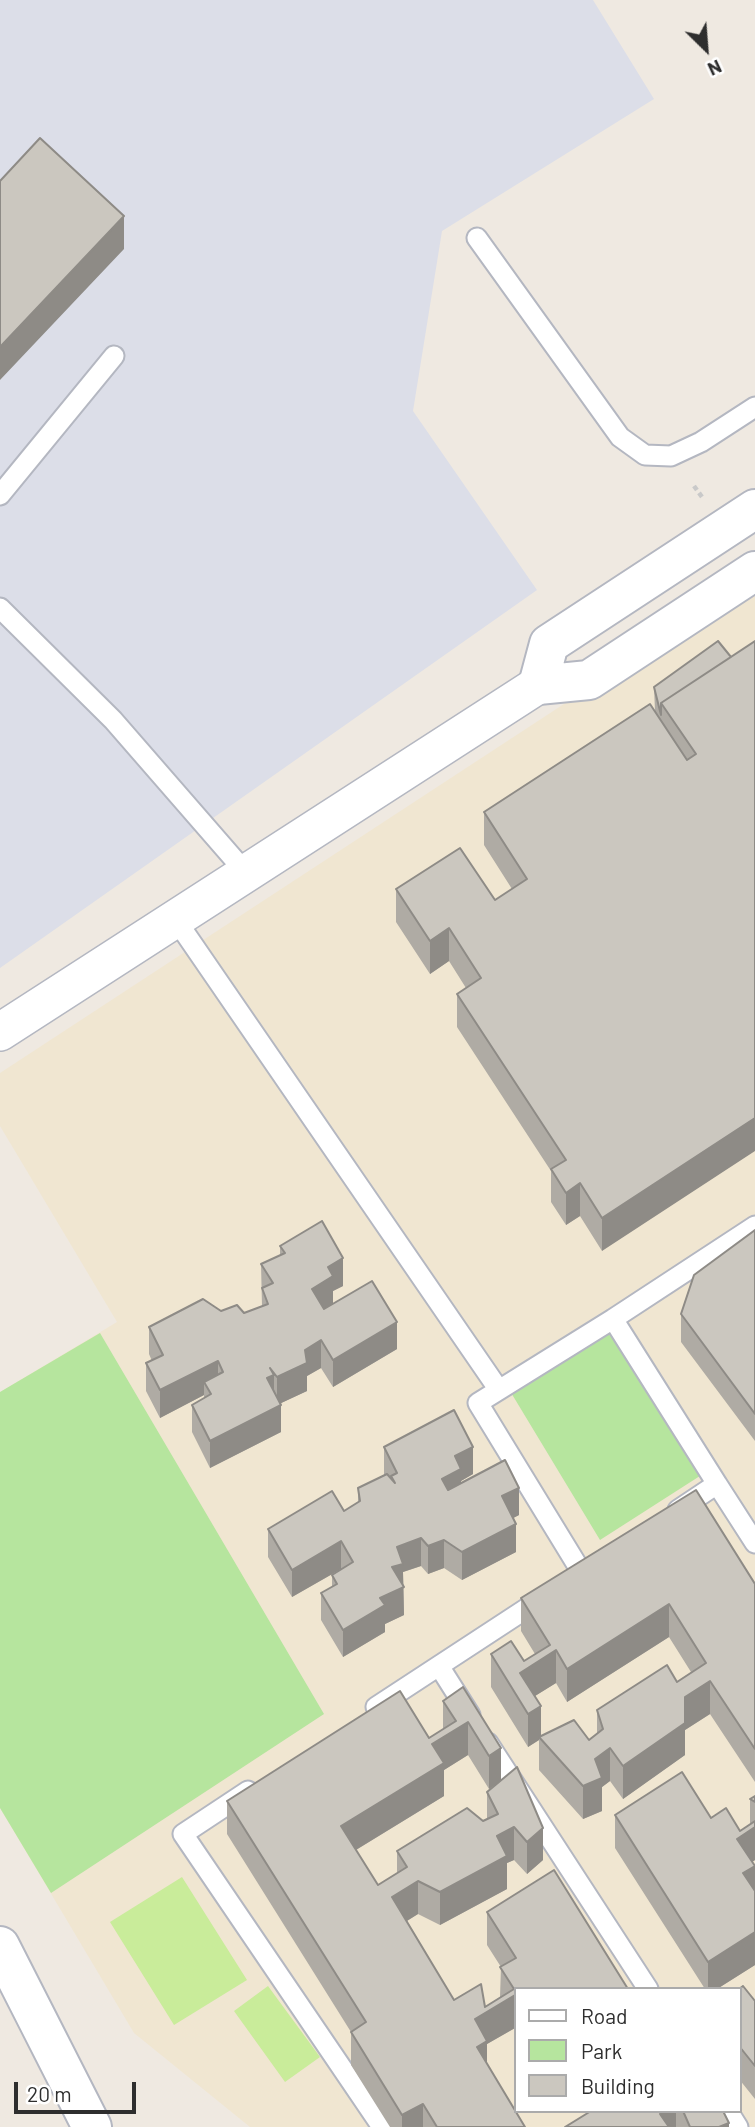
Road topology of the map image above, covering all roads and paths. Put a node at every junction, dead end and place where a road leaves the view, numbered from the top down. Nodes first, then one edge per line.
1 (477, 238) dead end
2 (114, 356) dead end
3 (755, 407) edge
4 (0, 495) edge
5 (755, 509) edge
6 (755, 571) edge
7 (0, 608) edge
8 (538, 685) junction
9 (247, 874) junction
10 (176, 920) junction
11 (0, 1032) edge
12 (755, 1226) edge
13 (612, 1319) junction
14 (499, 1390) junction
15 (717, 1484) junction
16 (661, 1521) edge
17 (755, 1543) edge
18 (439, 1666) junction
19 (357, 1720) edge
20 (264, 1781) edge
21 (0, 1945) edge
22 (647, 1987) edge
23 (92, 2127) edge
24 (382, 2127) edge

1 - 3 lane
2 - 4 lane
5 - 8 street
6 - 8 street
7 - 9 lane
8 - 9 street
9 - 10 street
10 - 11 street
10 - 14 lane
12 - 13 lane
13 - 14 lane
13 - 15 lane
14 - 18 lane
15 - 16 lane
15 - 17 lane
18 - 19 lane
18 - 22 lane
20 - 24 lane
21 - 23 street

